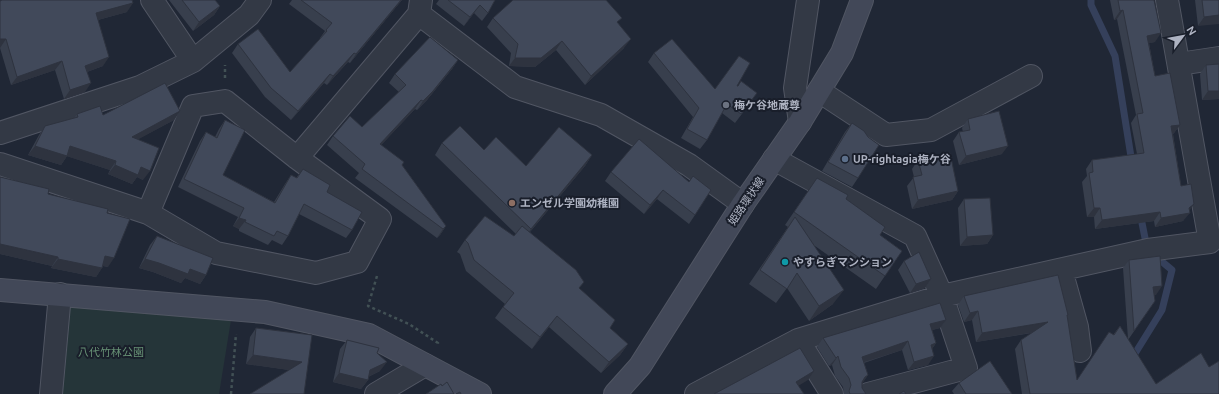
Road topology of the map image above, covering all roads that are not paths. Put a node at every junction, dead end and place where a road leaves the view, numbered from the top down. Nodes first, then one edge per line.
1 (152, 0) edge
2 (260, 0) edge
3 (808, 0) edge
4 (862, 0) edge
5 (1167, 0) edge
6 (420, 7) edge
7 (1219, 58) edge
8 (193, 61) junction
9 (1179, 64) junction
10 (1031, 76) dead end
11 (819, 91) junction
12 (800, 122) junction
13 (0, 132) edge
14 (297, 158) junction
15 (774, 159) junction
16 (0, 164) edge
17 (743, 204) junction
18 (148, 213) junction
19 (1062, 270) junction
20 (0, 290) edge
21 (60, 294) junction
22 (942, 296) junction
23 (798, 340) junction
24 (1080, 351) dead end
25 (425, 365) junction
26 (51, 394) edge
27 (376, 394) edge
28 (480, 394) edge
29 (615, 394) edge
30 (696, 394) edge
31 (832, 394) edge
32 (868, 394) edge

1 - 8 street
2 - 8 street
3 - 12 street
4 - 11 street, 姫路環状線
5 - 9 street
6 - 14 street
6 - 17 street
7 - 9 street
8 - 13 street
9 - 19 street
10 - 11 street
11 - 12 street, 姫路環状線
12 - 15 street, 姫路環状線
14 - 18 street
14 - 18 street
15 - 17 street, 姫路環状線
15 - 22 street
16 - 18 street
17 - 29 street, 姫路環状線
19 - 22 street
19 - 24 street
20 - 21 street
21 - 25 street
21 - 26 street
22 - 23 street
22 - 32 street
23 - 30 street
23 - 31 street
25 - 27 street
25 - 28 street

